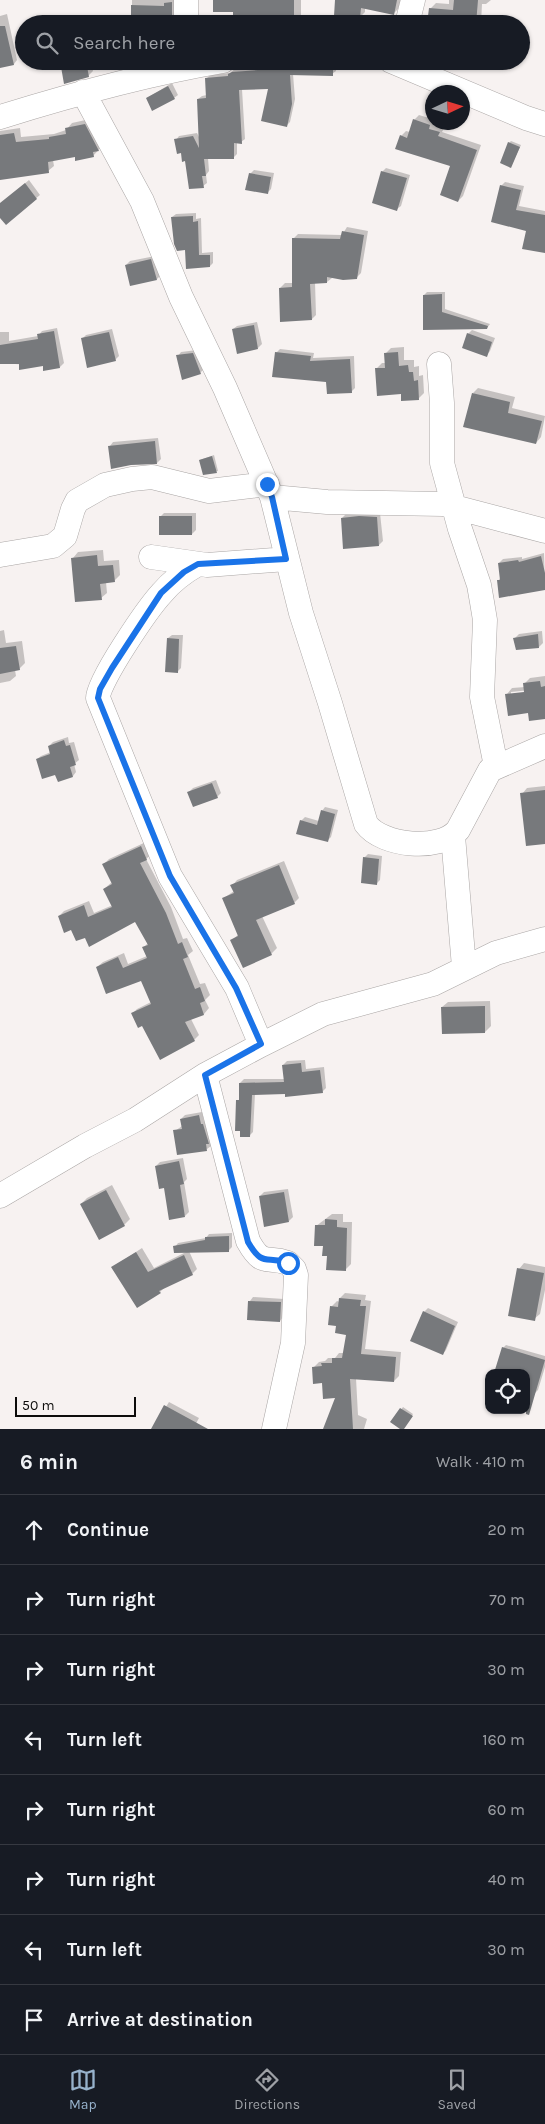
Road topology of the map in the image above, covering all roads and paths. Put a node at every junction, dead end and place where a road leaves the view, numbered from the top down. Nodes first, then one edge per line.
1 (186, 0) edge
2 (413, 0) edge
3 (186, 15) edge
4 (409, 15) edge
5 (164, 70) edge
6 (414, 70) edge
7 (83, 92) junction
8 (0, 116) edge
9 (545, 124) edge
10 (439, 364) dead end
11 (269, 491) junction
12 (455, 506) junction
13 (545, 531) edge
14 (0, 555) edge
15 (151, 557) dead end
16 (286, 559) junction
17 (198, 564) junction
18 (545, 746) edge
19 (496, 766) junction
20 (453, 836) junction
21 (545, 939) edge
22 (464, 967) junction
23 (261, 1044) junction
24 (205, 1075) junction
25 (0, 1196) edge
26 (274, 1429) edge

1 - 3 street
2 - 4 street
5 - 7 street
6 - 9 street
7 - 8 street
7 - 11 street
10 - 12 street
11 - 12 street
11 - 14 street
11 - 16 street
12 - 13 street
12 - 19 street
15 - 17 street
16 - 17 street
16 - 20 street
17 - 23 street
18 - 19 street
19 - 20 street
20 - 22 street
21 - 22 street
22 - 23 street
23 - 24 street
24 - 25 street
24 - 26 street

